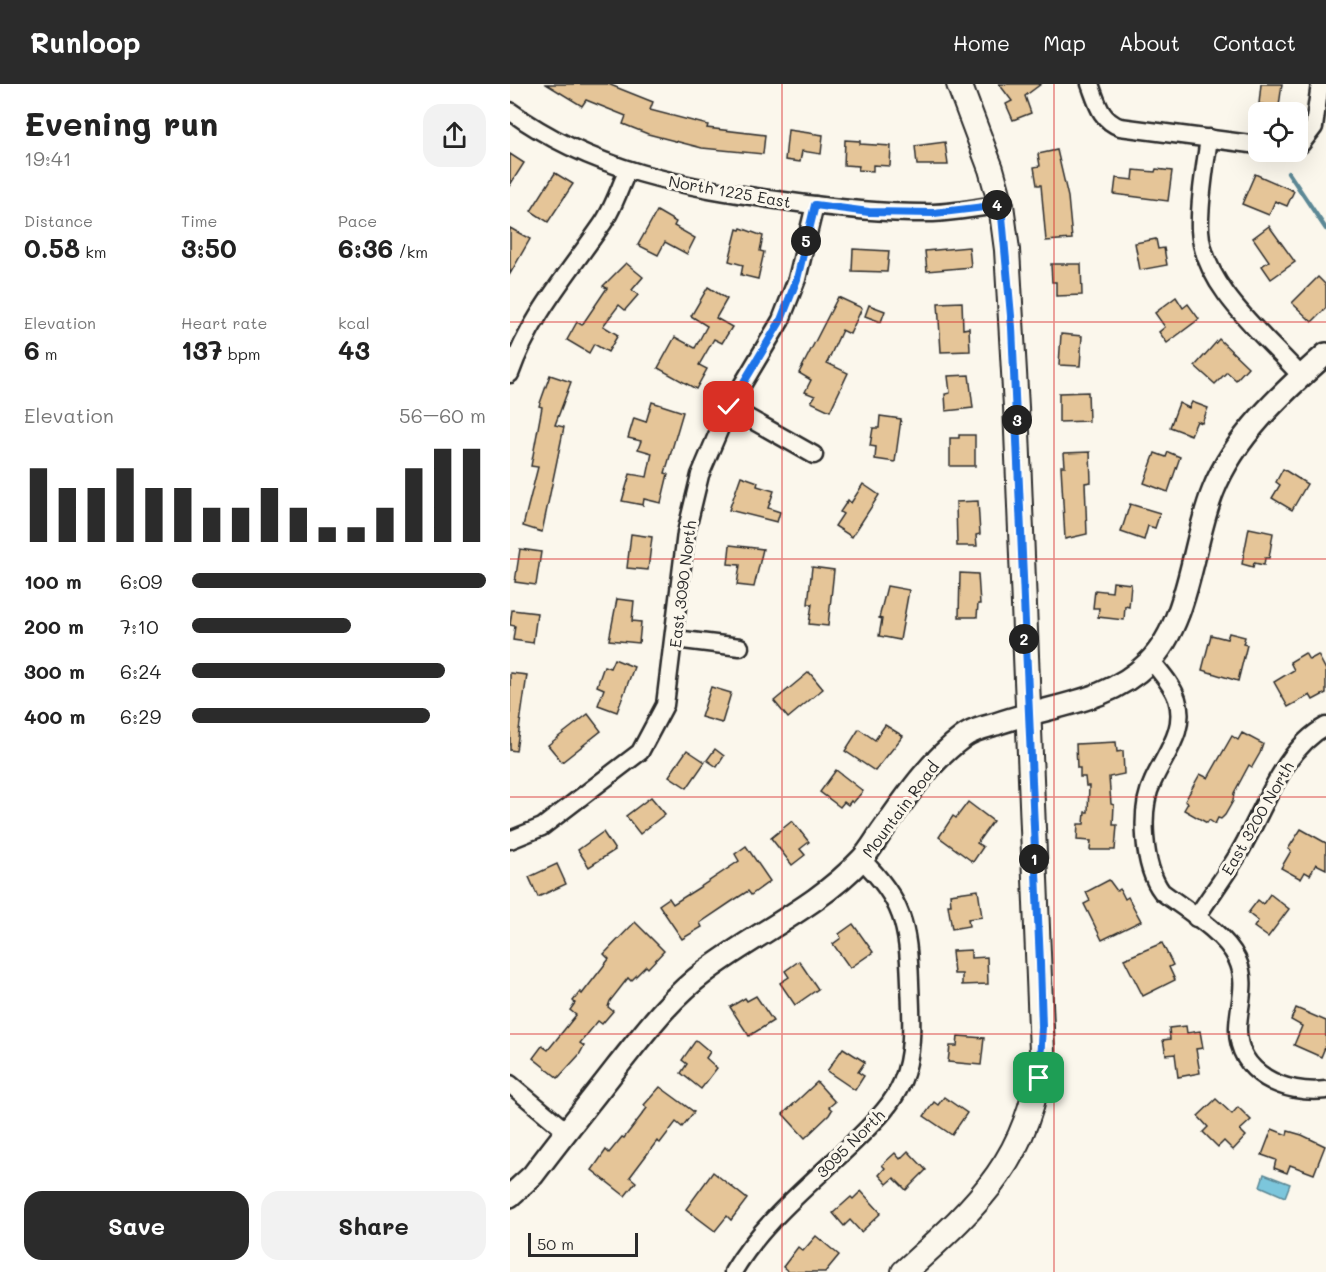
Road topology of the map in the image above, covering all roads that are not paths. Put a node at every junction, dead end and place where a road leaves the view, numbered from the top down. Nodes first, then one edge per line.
1 (958, 84) edge
2 (1090, 84) edge
3 (1320, 84) edge
4 (510, 111) edge
5 (1308, 134) edge
6 (1209, 138) junction
7 (1248, 144) edge
8 (627, 172) junction
9 (815, 205) junction
10 (1001, 205) junction
11 (1326, 354) edge
12 (510, 374) edge
13 (1301, 376) junction
14 (729, 407) junction
15 (814, 455) dead end
16 (675, 639) junction
17 (740, 647) dead end
18 (1151, 660) junction
19 (1027, 712) junction
20 (1326, 726) edge
21 (510, 840) edge
22 (862, 860) junction
23 (1196, 918) junction
24 (510, 1084) edge
25 (1326, 1090) edge
26 (566, 1131) junction
27 (510, 1196) edge
28 (733, 1272) edge
29 (904, 1272) edge

1 - 10 main road
2 - 6 street
3 - 5 street
4 - 8 street, North 1225 East
6 - 7 street
6 - 13 street
8 - 9 street, North 1225 East
8 - 12 street
9 - 10 street, North 1225 East
9 - 14 street, East 3090 North
10 - 19 main road
11 - 13 street, Mountain Road
13 - 18 street, Mountain Road
14 - 15 street
14 - 16 street, East 3090 North
16 - 17 street
16 - 21 street, East 3090 North
18 - 19 street, Mountain Road
18 - 23 street
19 - 22 street, Mountain Road
19 - 29 main road
20 - 23 street, East 3200 North
22 - 26 street, Mountain Road
22 - 28 street, 3095 North
23 - 25 street
24 - 26 street
26 - 27 street, Mountain Road

